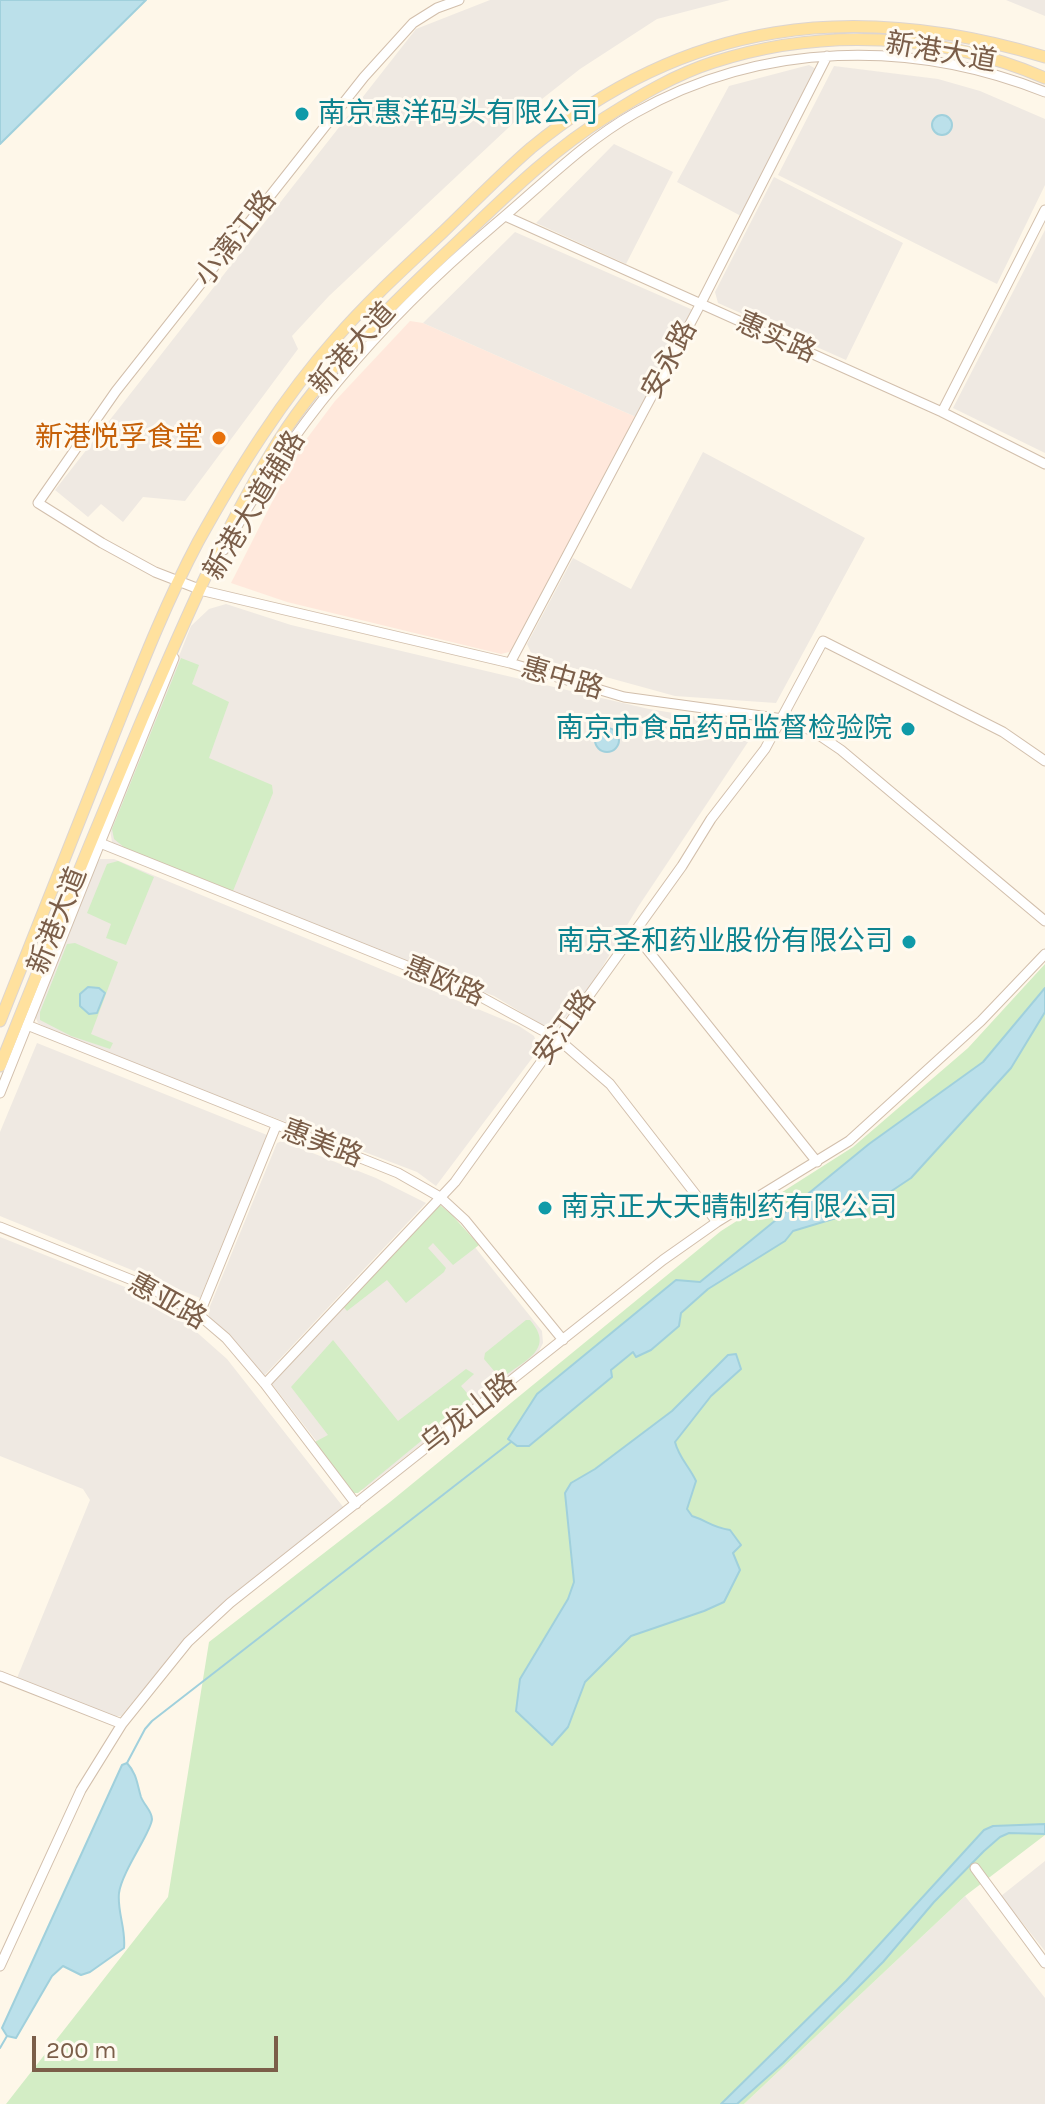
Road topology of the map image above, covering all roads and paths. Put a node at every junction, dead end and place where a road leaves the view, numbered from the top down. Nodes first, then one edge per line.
1 (459, 0) edge
2 (827, 56) junction
3 (1045, 57) edge
4 (1045, 78) edge
5 (1045, 92) edge
6 (1045, 210) edge
7 (505, 216) junction
8 (700, 305) junction
9 (942, 412) junction
10 (1045, 464) edge
11 (38, 503) joint
12 (180, 581) junction
13 (201, 590) junction
14 (510, 663) junction
15 (783, 719) junction
16 (1045, 761) edge
17 (100, 843) junction
18 (1045, 921) edge
19 (634, 933) junction
20 (1045, 954) edge
21 (0, 1021) edge
22 (27, 1025) junction
23 (558, 1039) junction
24 (0, 1066) edge
25 (0, 1093) edge
26 (276, 1126) junction
27 (817, 1162) junction
28 (440, 1197) junction
29 (717, 1222) junction
30 (0, 1227) edge
31 (199, 1315) junction
32 (563, 1340) junction
33 (265, 1384) junction
34 (356, 1504) junction
35 (0, 1676) edge
36 (122, 1724) junction
37 (975, 1868) dead end
38 (1045, 1963) edge
39 (0, 1966) edge

1 - 11 street, 小漓江路
2 - 5 street, 新港大道辅路
2 - 7 street, 新港大道辅路
2 - 8 street, 安永路
3 - 12 main road, 新港大道
4 - 13 main road, 新港大道
6 - 9 street
7 - 8 street, 惠实路
7 - 13 street, 新港大道辅路
8 - 9 street, 惠实路
8 - 14 street, 安永路
9 - 10 street, 惠实路
11 - 12 street, 惠中路
12 - 13 street, 惠中路
12 - 21 main road, 新港大道
13 - 14 street, 惠中路
13 - 17 street, 新港大道辅路
13 - 24 main road, 新港大道
14 - 15 street, 惠中路
15 - 16 street, 安江路
15 - 18 street, 惠中路
15 - 19 street, 安江路
17 - 22 street, 新港大道辅路
17 - 23 street, 惠欧路
19 - 23 street, 安江路
19 - 27 street
20 - 27 street, 乌龙山路
22 - 25 street, 新港大道辅路
22 - 26 street, 惠美路
23 - 28 street, 安江路
23 - 29 street, 惠欧路
26 - 28 street, 惠美路
26 - 31 street
27 - 29 street, 乌龙山路
28 - 32 street, 惠美路
28 - 33 street, 安江路
29 - 32 street, 乌龙山路
30 - 31 street, 惠亚路
31 - 33 street, 惠亚路
32 - 34 street, 乌龙山路
33 - 34 street, 惠亚路
34 - 36 street, 乌龙山路
35 - 36 street
36 - 39 street, 乌龙山路
37 - 38 street

